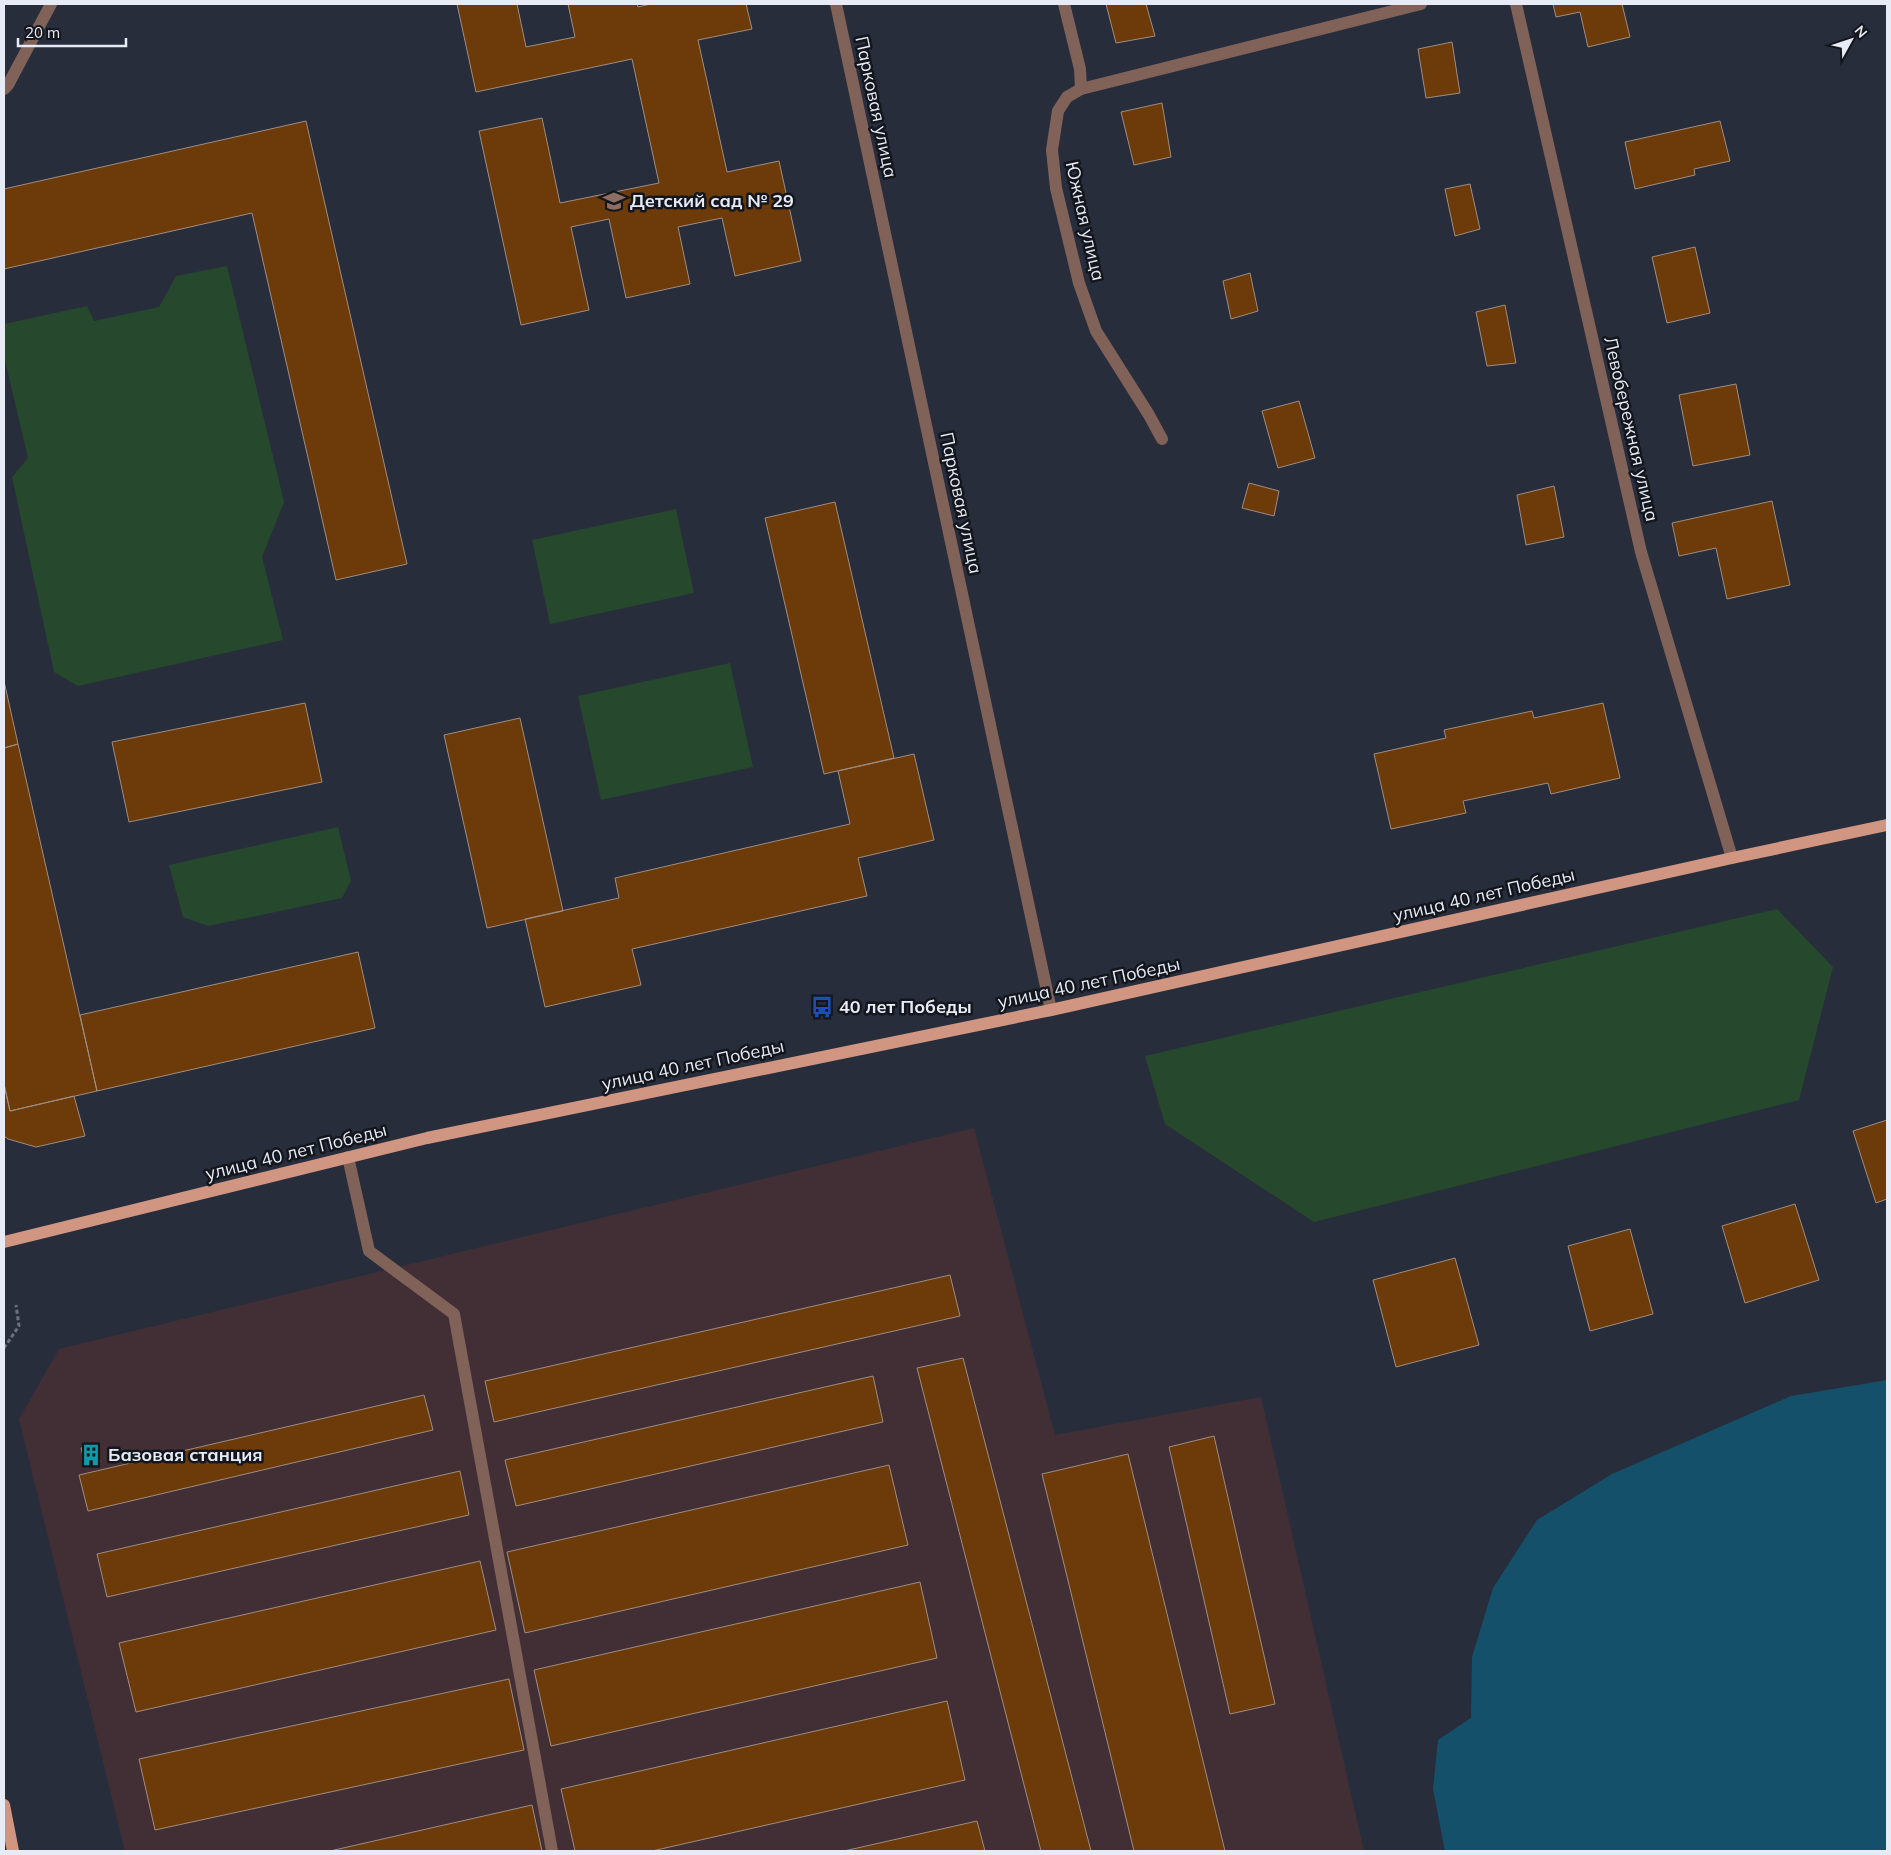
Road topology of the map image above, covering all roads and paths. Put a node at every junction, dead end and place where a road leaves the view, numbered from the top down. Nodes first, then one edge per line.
1 (50, 4) edge
2 (836, 4) edge
3 (1064, 4) edge
4 (1420, 4) edge
5 (1516, 4) edge
6 (4, 89) edge
7 (1081, 89) junction
8 (1162, 439) dead end
9 (1887, 825) edge
10 (1732, 858) junction
11 (1051, 1010) junction
12 (348, 1157) junction
13 (4, 1243) edge
14 (16, 1305) dead end
15 (4, 1348) edge
16 (4, 1805) edge
17 (13, 1851) edge
18 (552, 1851) edge

1 - 6 street
2 - 11 street, Парковая улица
3 - 7 street
4 - 7 street
5 - 10 street, Левобережная улица
7 - 8 street, Южная улица
9 - 10 main road, улица 40 лет Победы
10 - 11 main road, улица 40 лет Победы
11 - 12 main road, улица 40 лет Победы
12 - 13 main road, улица 40 лет Победы
12 - 18 street
14 - 15 path
16 - 17 main road

